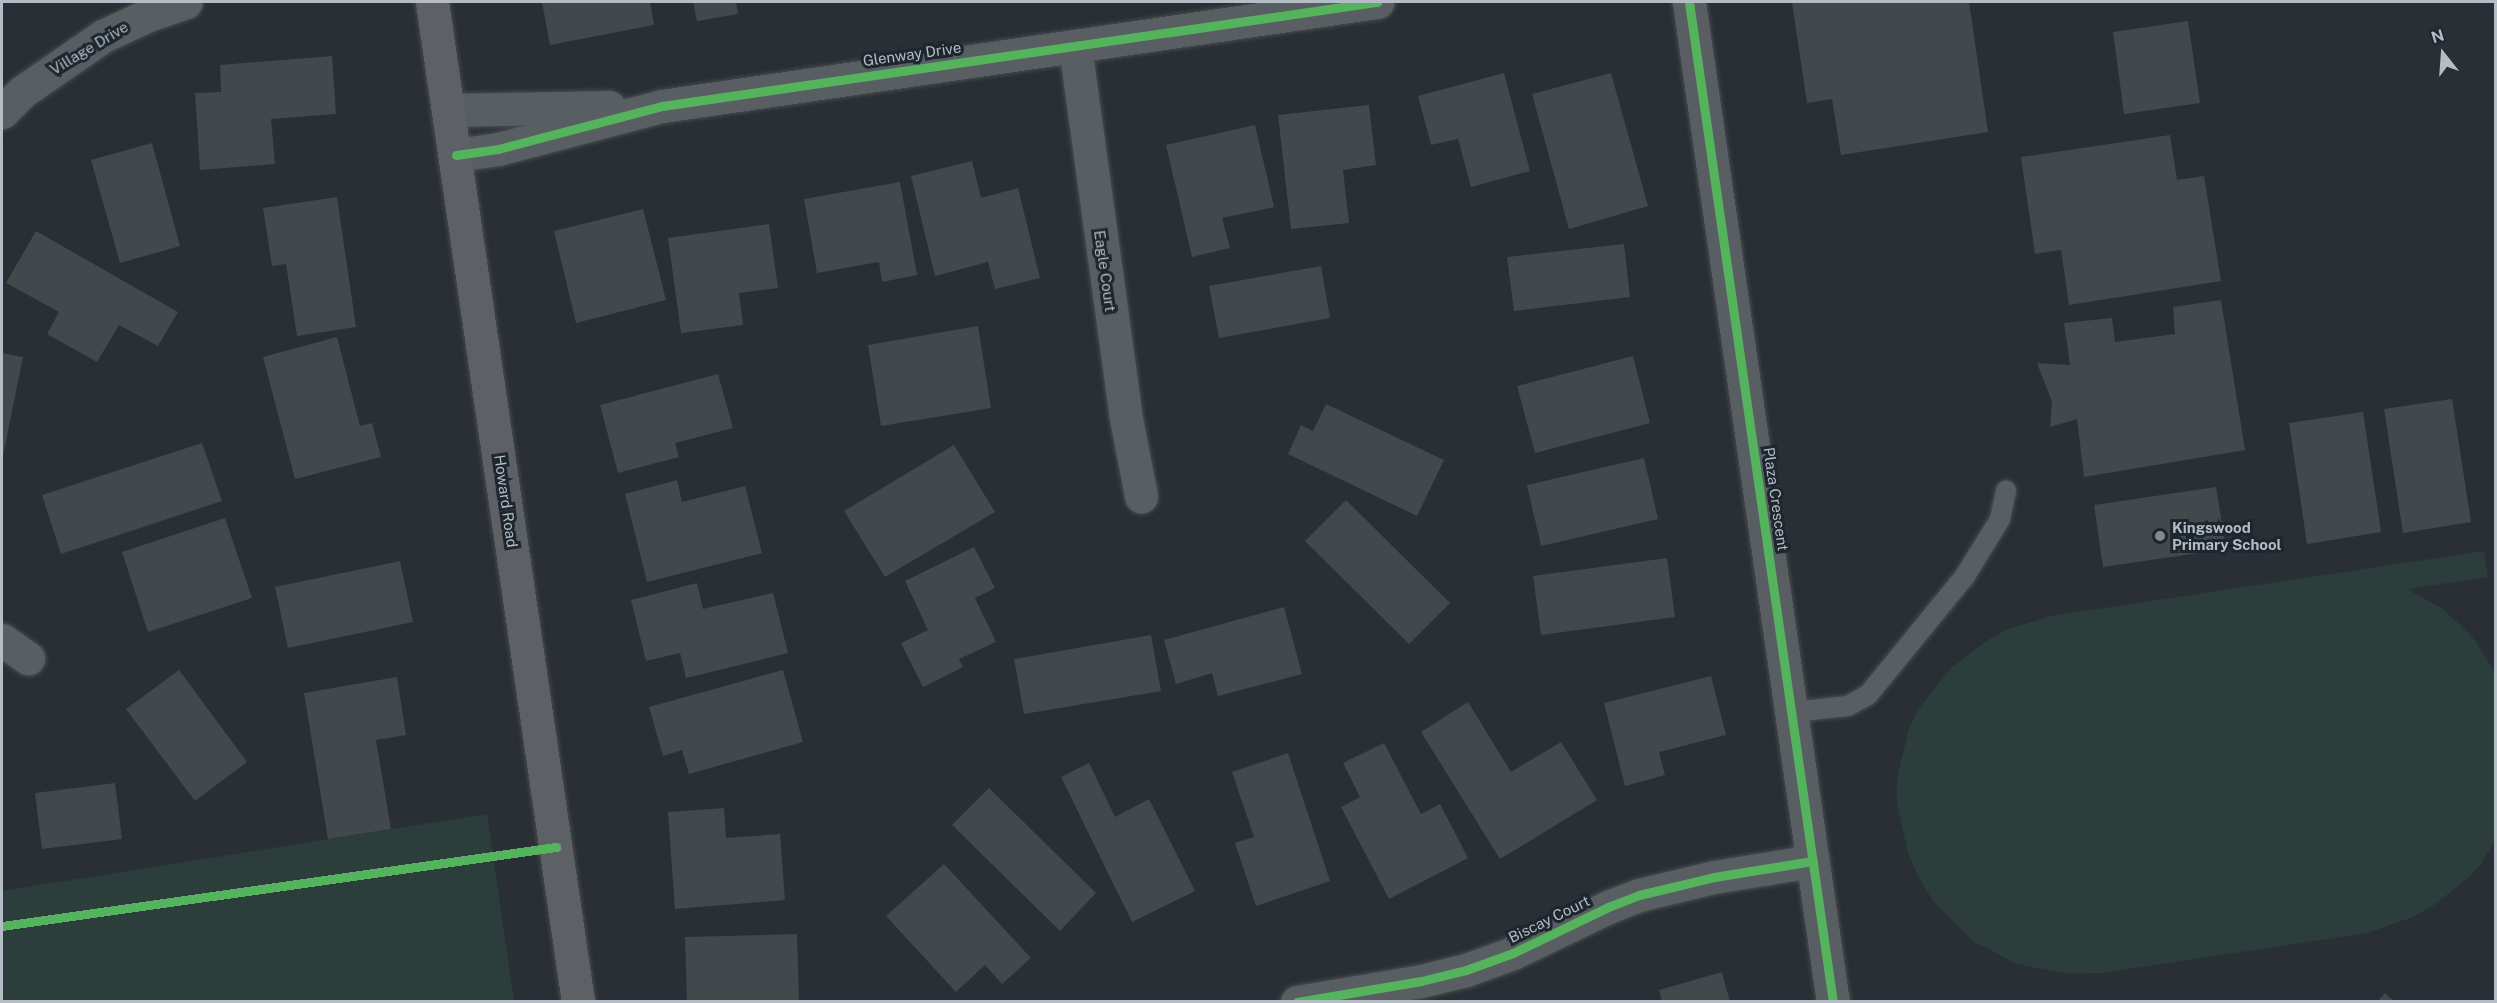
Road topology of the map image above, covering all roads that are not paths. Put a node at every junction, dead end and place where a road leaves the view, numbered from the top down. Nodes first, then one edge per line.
1 (186, 2) edge
2 (432, 2) edge
3 (1377, 2) edge
4 (1689, 2) edge
5 (1075, 46) junction
6 (662, 106) junction
7 (449, 110) junction
8 (2, 112) edge
9 (456, 155) junction
10 (2006, 491) dead end
11 (1141, 496) dead end
12 (2, 640) edge
13 (28, 658) dead end
14 (1793, 712) junction
15 (1813, 861) junction
16 (578, 1002) edge
17 (1297, 1002) edge
18 (1833, 1002) edge

1 - 8 street, Village Drive
2 - 7 main road, Howard Road
3 - 5 street, Glenway Drive
4 - 14 street, Plaza Crescent
5 - 6 street, Glenway Drive
5 - 11 street, Eagle Court
6 - 7 street, Glenway Drive
6 - 9 street, Glenway Drive
7 - 9 main road, Howard Road
9 - 16 main road, Howard Road
10 - 14 lane
12 - 13 street
14 - 15 street, Plaza Crescent
15 - 17 street, Biscay Court
15 - 18 street, Plaza Crescent

